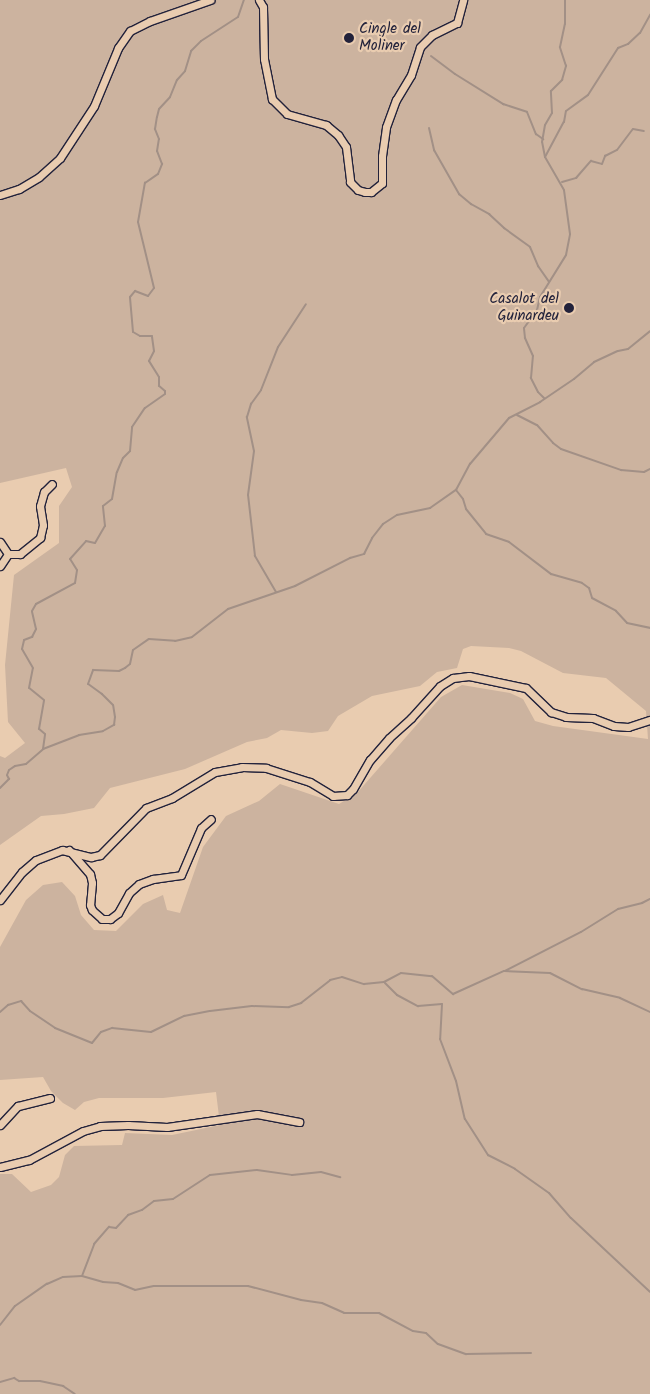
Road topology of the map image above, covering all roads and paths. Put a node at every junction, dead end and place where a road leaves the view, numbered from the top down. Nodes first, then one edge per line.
1 (210, 0) edge
2 (259, 0) edge
3 (463, 0) edge
4 (0, 195) edge
5 (52, 484) dead end
6 (0, 542) edge
7 (8, 554) junction
8 (0, 566) edge
9 (650, 720) edge
10 (211, 819) dead end
11 (69, 850) junction
12 (0, 900) edge
13 (50, 1098) dead end
14 (299, 1122) dead end
15 (0, 1125) edge
16 (0, 1167) edge

1 - 4 street
2 - 3 street
5 - 7 street
6 - 7 street
7 - 8 street
9 - 11 street
10 - 11 street
11 - 12 street
13 - 15 street
14 - 16 street

